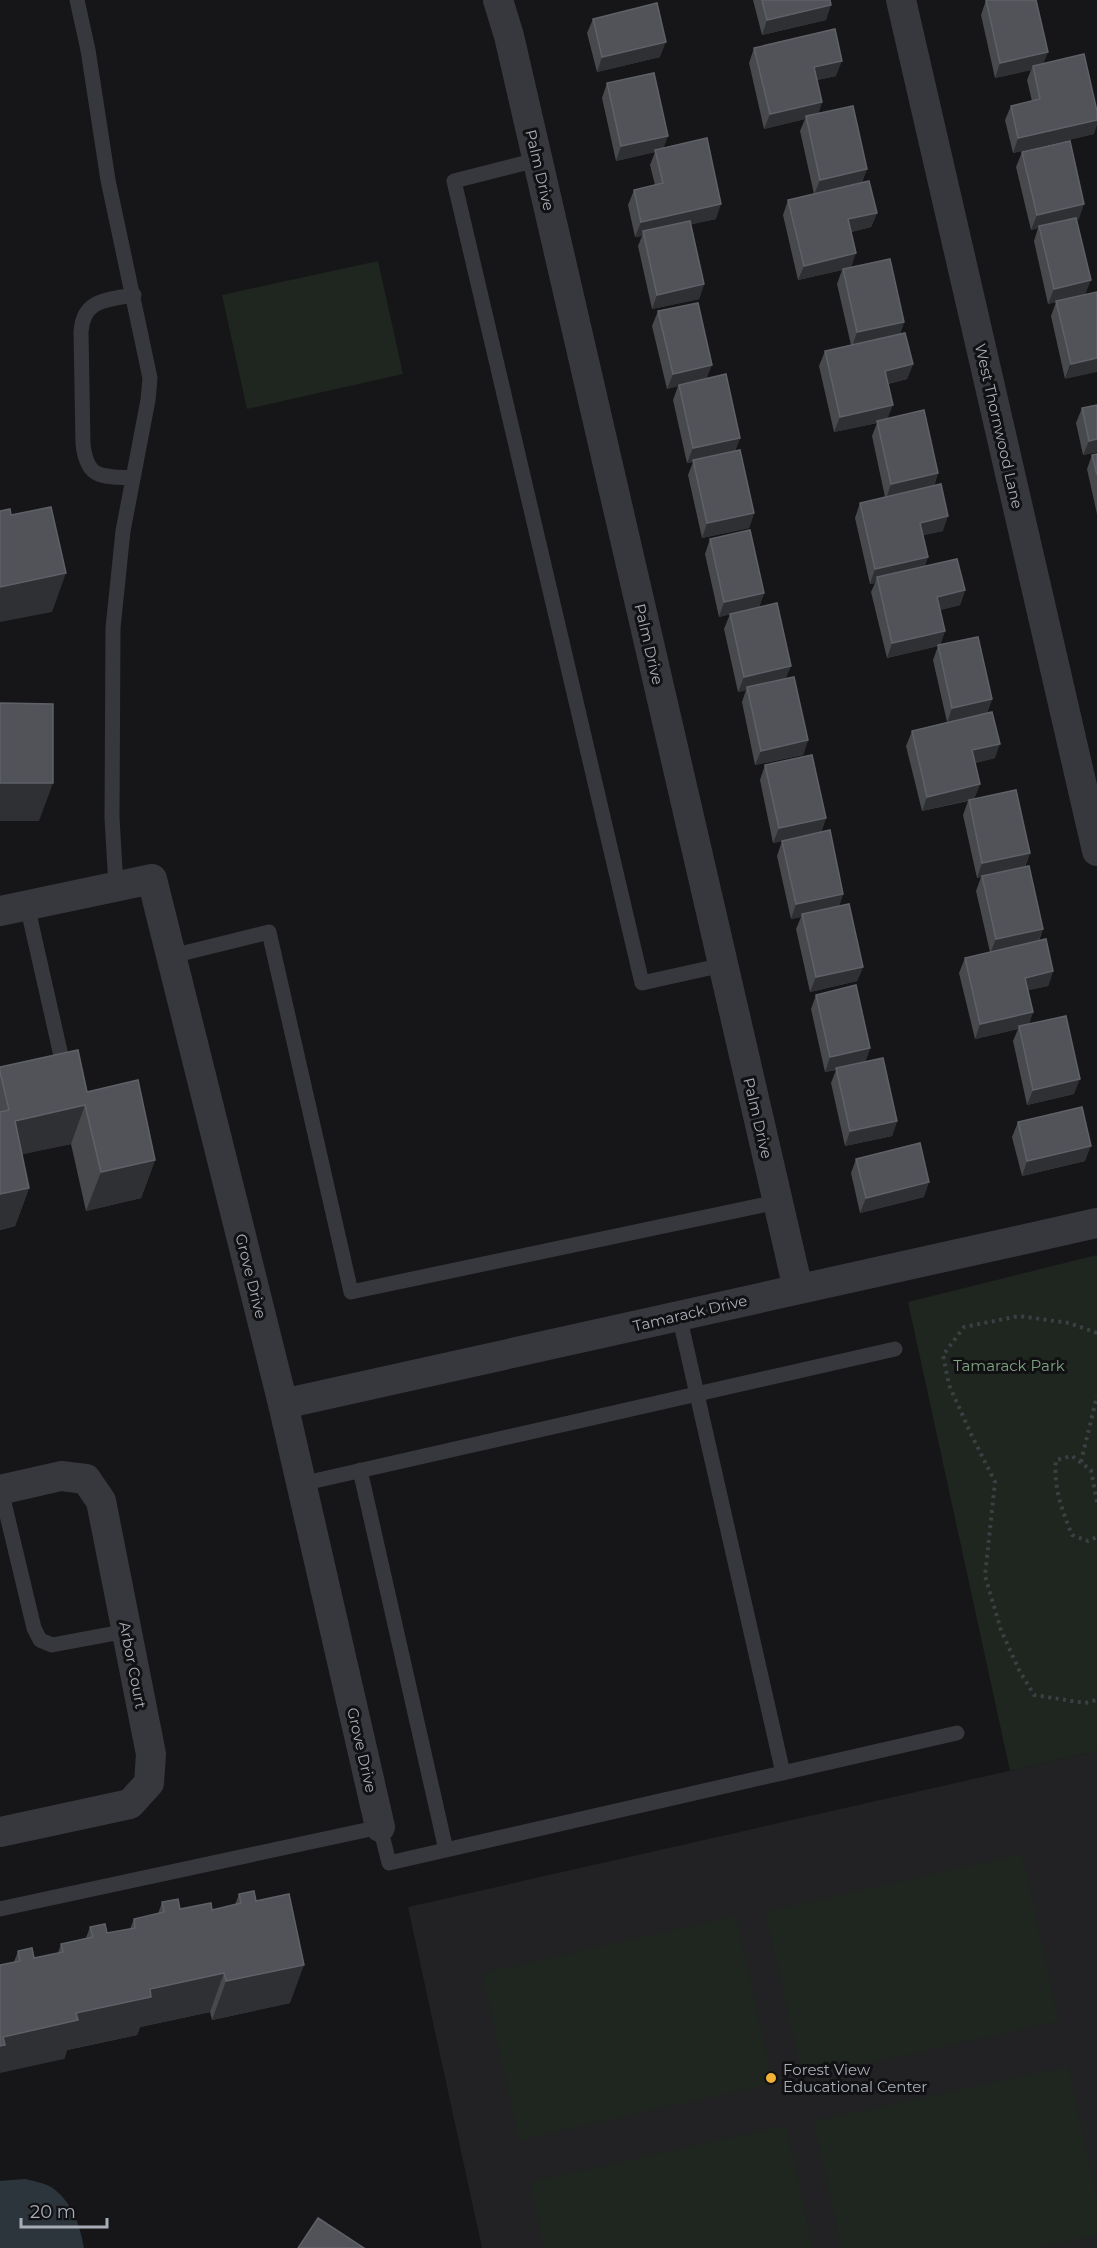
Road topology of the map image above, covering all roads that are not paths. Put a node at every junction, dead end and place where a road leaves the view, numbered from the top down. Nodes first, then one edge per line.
1 (77, 0) edge
2 (498, 0) edge
3 (901, 0) edge
4 (537, 160) junction
5 (134, 295) junction
6 (133, 478) junction
7 (1097, 851) edge
8 (116, 886) junction
9 (13, 908) edge
10 (172, 956) junction
11 (723, 965) junction
12 (62, 1060) edge
13 (777, 1202) junction
14 (1097, 1223) edge
15 (798, 1289) junction
16 (679, 1315) junction
17 (896, 1349) dead end
18 (697, 1394) junction
19 (283, 1404) junction
20 (360, 1470) junction
21 (301, 1484) junction
22 (1, 1490) edge
23 (127, 1631) junction
24 (957, 1733) dead end
25 (783, 1773) junction
26 (380, 1827) junction
27 (0, 1832) edge
28 (446, 1850) junction
29 (0, 1909) edge

1 - 5 lane
2 - 4 street, Palm Drive
3 - 7 street, West Thornwood Lane
4 - 11 street, Palm Drive
4 - 11 lane
5 - 6 lane
5 - 6 lane
6 - 8 lane
8 - 9 street, Grove Drive
8 - 10 street, Grove Drive
9 - 12 lane
10 - 13 lane
10 - 19 street, Grove Drive
11 - 13 street, Palm Drive
13 - 15 street, Palm Drive
14 - 15 street, Tamarack Drive
15 - 16 street, Tamarack Drive
16 - 18 lane
16 - 19 street, Tamarack Drive
17 - 18 lane
18 - 20 lane
18 - 25 lane
19 - 21 street, Grove Drive
20 - 21 lane
20 - 28 lane
21 - 26 street, Grove Drive
22 - 23 lane
22 - 23 street, Arbor Court
23 - 27 street, Arbor Court
24 - 25 lane
25 - 28 lane
26 - 28 lane
26 - 29 lane

